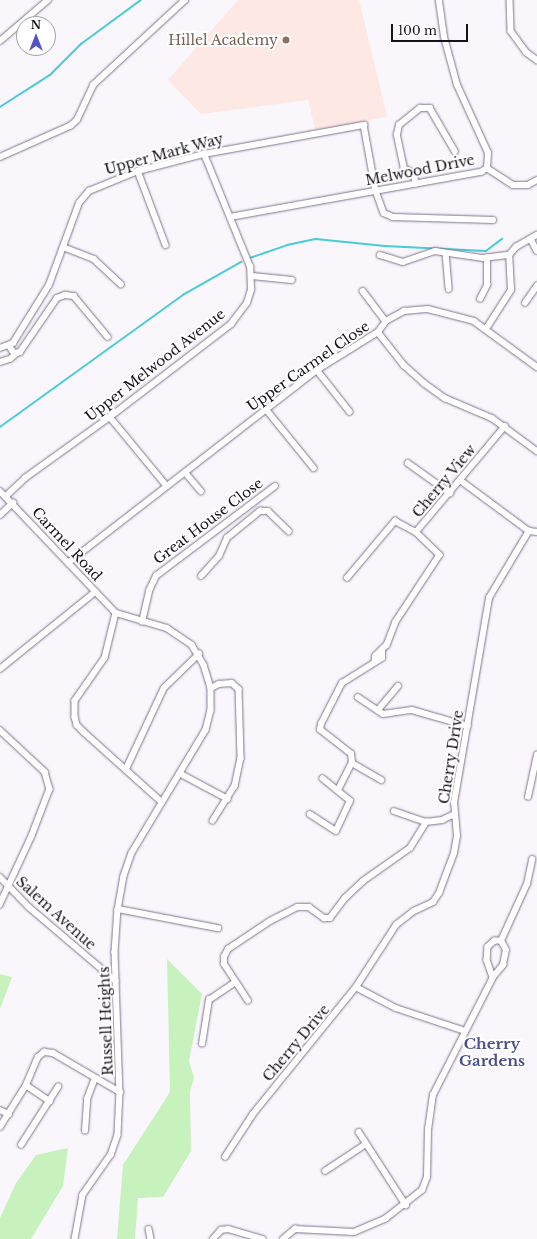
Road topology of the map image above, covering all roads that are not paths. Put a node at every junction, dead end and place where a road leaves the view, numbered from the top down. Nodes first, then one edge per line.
1 (48, 0) edge
2 (185, 0) edge
3 (439, 0) edge
4 (510, 0) edge
5 (0, 40) edge
6 (537, 60) edge
7 (455, 151) dead end
8 (204, 154) junction
9 (0, 157) edge
10 (487, 168) junction
11 (138, 171) junction
12 (537, 180) edge
13 (416, 184) junction
14 (376, 191) junction
15 (230, 217) junction
16 (493, 220) dead end
17 (537, 236) edge
18 (531, 239) junction
19 (166, 245) dead end
20 (63, 247) junction
21 (537, 251) edge
22 (446, 253) junction
23 (380, 255) dead end
24 (509, 256) junction
25 (487, 258) junction
26 (252, 276) junction
27 (292, 280) dead end
28 (120, 284) dead end
29 (537, 286) edge
30 (449, 289) dead end
31 (362, 291) dead end
32 (480, 299) dead end
33 (525, 304) dead end
34 (386, 321) junction
35 (486, 329) junction
36 (378, 332) junction
37 (108, 337) dead end
38 (9, 345) junction
39 (0, 348) edge
40 (16, 354) junction
41 (0, 362) edge
42 (537, 367) edge
43 (317, 370) junction
44 (266, 409) junction
45 (350, 412) dead end
46 (110, 417) junction
47 (505, 426) junction
48 (537, 451) edge
49 (408, 463) dead end
50 (314, 468) dead end
51 (185, 472) junction
52 (460, 480) junction
53 (166, 485) junction
54 (275, 486) dead end
55 (0, 491) edge
56 (201, 491) dead end
57 (450, 493) junction
58 (6, 496) junction
59 (13, 503) junction
60 (239, 513) junction
61 (0, 515) edge
62 (246, 522) junction
63 (529, 530) junction
64 (288, 531) dead end
65 (416, 532) junction
66 (537, 532) edge
67 (68, 563) junction
68 (201, 576) dead end
69 (347, 578) dead end
70 (95, 592) junction
71 (116, 613) junction
72 (142, 622) junction
73 (199, 654) junction
74 (0, 669) edge
75 (398, 686) dead end
76 (211, 688) junction
77 (358, 697) dead end
78 (378, 710) junction
79 (468, 726) junction
80 (0, 730) edge
81 (537, 754) edge
82 (352, 763) junction
83 (126, 769) junction
84 (181, 774) junction
85 (323, 779) dead end
86 (381, 780) dead end
87 (338, 790) junction
88 (528, 797) dead end
89 (228, 799) junction
90 (162, 802) junction
91 (394, 811) dead end
92 (310, 814) dead end
93 (455, 814) junction
94 (213, 821) dead end
95 (426, 822) junction
96 (532, 860) dead end
97 (0, 877) edge
98 (9, 887) junction
99 (0, 905) edge
100 (118, 909) junction
101 (218, 928) dead end
102 (501, 941) junction
103 (493, 977) junction
104 (116, 981) junction
105 (236, 982) junction
106 (356, 987) junction
107 (248, 1001) dead end
108 (465, 1032) junction
109 (202, 1044) dead end
110 (95, 1078) junction
111 (26, 1085) junction
112 (58, 1087) dead end
113 (120, 1092) junction
114 (50, 1101) junction
115 (0, 1110) edge
116 (9, 1114) junction
117 (0, 1127) edge
118 (85, 1131) dead end
119 (359, 1132) dead end
120 (366, 1144) junction
121 (21, 1145) dead end
122 (225, 1157) dead end
123 (325, 1171) dead end
124 (406, 1205) junction
125 (149, 1229) dead end
126 (75, 1239) edge
127 (151, 1239) edge
128 (213, 1239) edge
129 (263, 1239) edge
130 (282, 1239) edge

1 - 5 street
2 - 9 street
3 - 10 street, Melwood Drive
4 - 6 street
7 - 13 street
8 - 11 street, Upper Mark Way
8 - 14 street, Upper Mark Way
8 - 15 street
10 - 12 street
10 - 13 street, Melwood Drive
11 - 19 street
11 - 20 street, Upper Mark Way
13 - 14 street, Melwood Drive
14 - 15 street, Melwood Drive
14 - 16 street
15 - 26 street
17 - 18 street
18 - 21 street
18 - 24 street
20 - 28 street
20 - 38 street, Upper Mark Way
22 - 23 street
22 - 25 street
22 - 30 street
24 - 25 street
24 - 35 street
25 - 32 street
26 - 27 street
26 - 46 street, Upper Melwood Avenue
29 - 33 street
31 - 34 street
34 - 35 street, Upper Carmel Close
34 - 36 street, Upper Carmel Close
35 - 42 street, Upper Carmel Close
36 - 43 street, Upper Carmel Close
36 - 47 street
37 - 40 street
38 - 39 street
38 - 40 street
40 - 41 street
43 - 44 street, Upper Carmel Close
43 - 45 street
44 - 50 street
44 - 51 street, Upper Carmel Close
46 - 53 street
46 - 58 street, Upper Melwood Avenue
47 - 48 street
47 - 52 street, Cherry View
49 - 57 street
51 - 53 street, Upper Carmel Close
51 - 56 street
52 - 57 street, Cherry View
52 - 63 street
53 - 67 street, Upper Carmel Close
54 - 60 street, Great House Close
55 - 58 street, Carmel Road
57 - 65 street, Cherry View
58 - 59 street, Carmel Road
59 - 61 street
59 - 67 street, Carmel Road
60 - 62 street
60 - 72 street, Great House Close
62 - 64 street
62 - 68 street
63 - 66 street
63 - 79 street, Cherry Drive
65 - 69 street, Cherry View
65 - 82 street
67 - 70 street, Carmel Road
70 - 71 street, Carmel Road
70 - 74 street
71 - 72 street
71 - 83 street
72 - 73 street
73 - 76 street, Russell Heights
73 - 83 street
75 - 78 street
76 - 84 street, Russell Heights
76 - 89 street
77 - 78 street
78 - 79 street
79 - 93 street, Cherry Drive
80 - 98 street
81 - 88 street
82 - 86 street
82 - 87 street
83 - 90 street
84 - 89 street
84 - 90 street, Russell Heights
85 - 87 street
87 - 92 street
89 - 94 street
90 - 100 street, Russell Heights
91 - 95 street
93 - 95 street
93 - 106 street, Cherry Drive
95 - 105 street
96 - 102 street
97 - 98 street, Salem Avenue
98 - 99 street
98 - 104 street, Salem Avenue
100 - 101 street
100 - 104 street, Russell Heights
102 - 103 street
102 - 103 street
103 - 108 street
104 - 113 street, Russell Heights
105 - 107 street
105 - 109 street
106 - 108 street
106 - 122 street, Cherry Drive
108 - 124 street
110 - 111 street
110 - 113 street
110 - 118 street
111 - 114 street
111 - 116 street
112 - 114 street
113 - 126 street, Russell Heights
114 - 121 street
115 - 116 street
116 - 117 street
119 - 120 street
120 - 123 street
120 - 124 street
124 - 130 street
125 - 127 street
128 - 129 street

